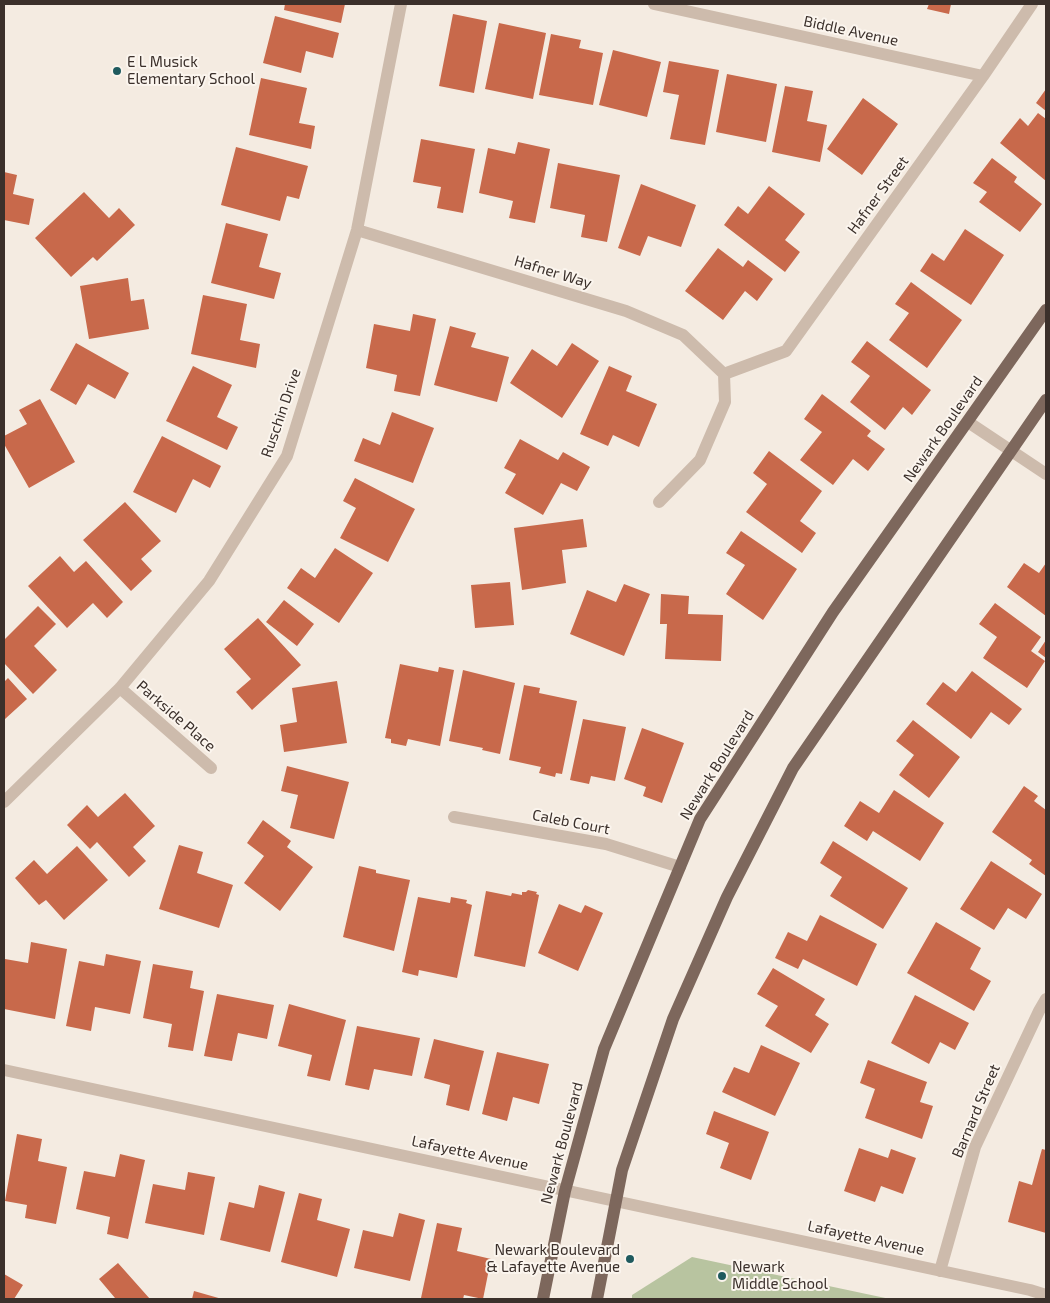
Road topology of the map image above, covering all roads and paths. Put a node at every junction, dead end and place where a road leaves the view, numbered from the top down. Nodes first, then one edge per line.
1 (401, 4) edge
2 (654, 4) edge
3 (1032, 4) edge
4 (983, 76) junction
5 (357, 230) junction
6 (1046, 310) edge
7 (724, 374) junction
8 (1046, 400) edge
9 (968, 422) junction
10 (1011, 452) junction
11 (1046, 474) edge
12 (660, 502) dead end
13 (120, 688) junction
14 (211, 768) dead end
15 (4, 802) edge
16 (454, 817) dead end
17 (680, 866) junction
18 (1046, 999) edge
19 (4, 1070) edge
20 (565, 1190) junction
21 (616, 1202) junction
22 (940, 1271) junction
23 (1046, 1295) edge
24 (543, 1299) edge
25 (597, 1299) edge

1 - 5 street, Ruschin Drive
2 - 4 street, Biddle Avenue
3 - 4 street, Hafner Street
4 - 7 street, Hafner Street
5 - 7 street, Hafner Way
5 - 13 street, Ruschin Drive
6 - 9 main road, Newark Boulevard
7 - 12 street
8 - 10 main road
9 - 10 street
9 - 17 main road, Newark Boulevard
10 - 11 street
10 - 21 main road
13 - 14 street, Parkside Place
13 - 15 street, Ruschin Drive
16 - 17 street, Caleb Court
17 - 20 main road, Newark Boulevard
18 - 22 street, Barnard Street
19 - 20 street, Lafayette Avenue
20 - 21 street, Lafayette Avenue
20 - 24 main road, Newark Boulevard
21 - 22 street, Lafayette Avenue
21 - 25 main road
22 - 23 street, Lafayette Avenue

